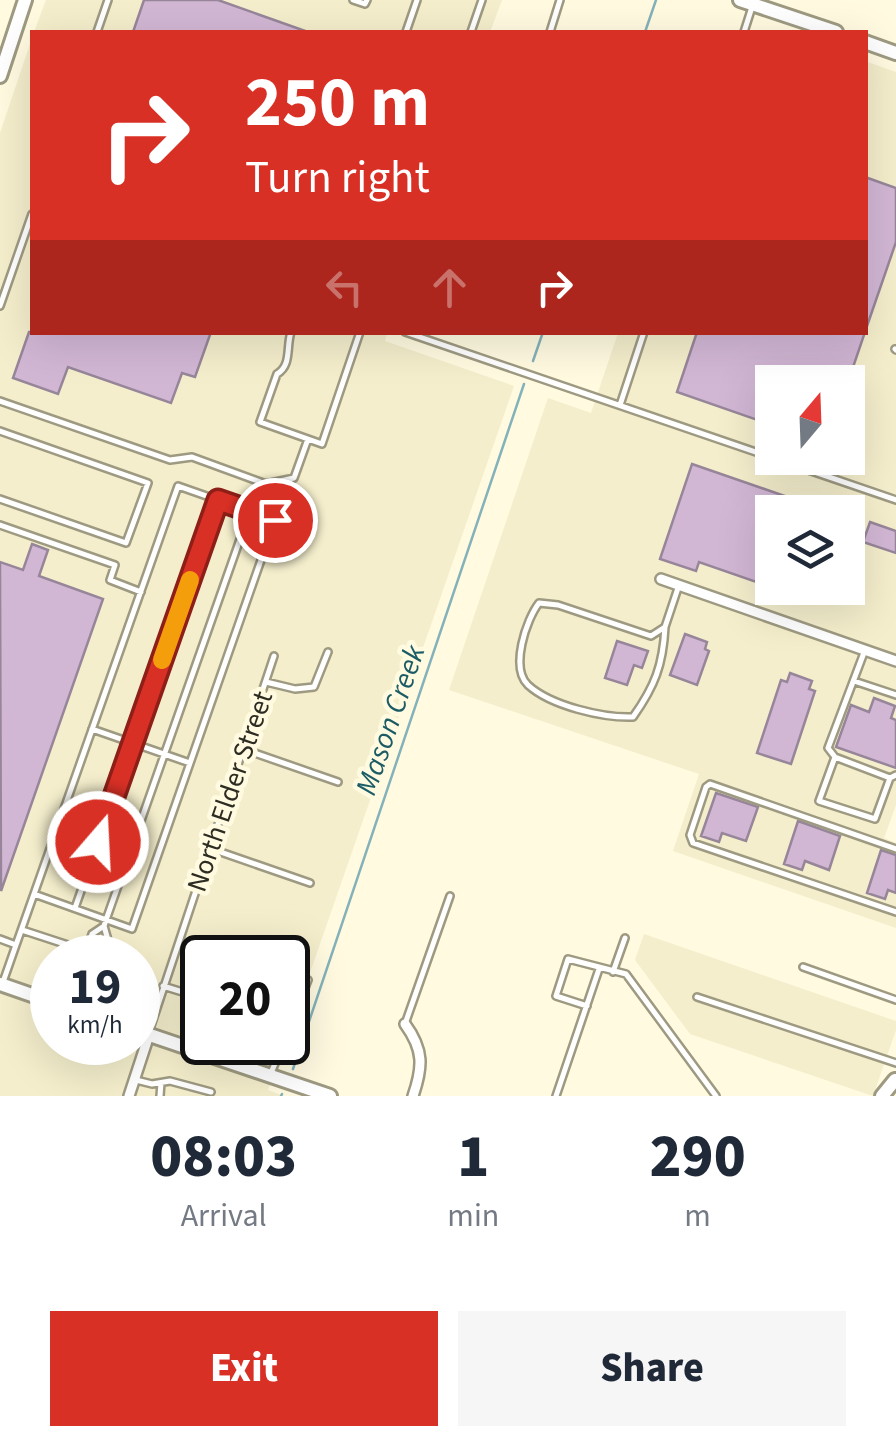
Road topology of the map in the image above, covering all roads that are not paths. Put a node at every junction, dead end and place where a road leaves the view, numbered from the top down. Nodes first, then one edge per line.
1 (26, 0) edge
2 (108, 0) edge
3 (353, 0) edge
4 (367, 0) edge
5 (417, 0) edge
6 (482, 0) edge
7 (560, 0) edge
8 (747, 2) edge
9 (98, 30) edge
10 (407, 30) edge
11 (472, 30) edge
12 (551, 30) edge
13 (744, 30) edge
14 (830, 30) edge
15 (868, 43) edge
16 (896, 53) edge
17 (0, 76) edge
18 (30, 220) edge
19 (0, 306) edge
20 (290, 335) edge
21 (359, 335) edge
22 (413, 335) edge
23 (643, 335) edge
24 (0, 401) edge
25 (620, 406) junction
26 (0, 432) edge
27 (308, 439) junction
28 (0, 499) edge
29 (218, 500) junction
30 (896, 500) edge
31 (250, 511) junction
32 (0, 525) edge
33 (660, 578) dead end
34 (679, 585) junction
35 (141, 592) junction
36 (666, 627) junction
37 (864, 650) junction
38 (328, 652) dead end
39 (274, 656) dead end
40 (896, 661) edge
41 (854, 681) junction
42 (266, 682) junction
43 (896, 696) edge
44 (92, 729) junction
45 (132, 743) junction
46 (243, 749) junction
47 (164, 754) junction
48 (835, 757) junction
49 (190, 763) junction
50 (893, 777) edge
51 (338, 782) dead end
52 (209, 848) junction
53 (896, 848) edge
54 (310, 883) dead end
55 (34, 894) junction
56 (450, 896) dead end
57 (74, 909) junction
58 (896, 912) edge
59 (105, 923) junction
60 (22, 930) junction
61 (37, 935) edge
62 (92, 935) edge
63 (107, 935) edge
64 (625, 938) dead end
65 (0, 939) edge
66 (16, 945) junction
67 (803, 967) dead end
68 (599, 969) junction
69 (614, 972) junction
70 (1, 985) edge
71 (163, 986) junction
72 (180, 991) edge
73 (160, 993) edge
74 (30, 995) edge
75 (697, 997) dead end
76 (896, 1000) edge
77 (587, 1006) junction
78 (404, 1024) joint
79 (160, 1039) edge
80 (896, 1063) edge
81 (137, 1065) edge
82 (275, 1065) edge
83 (270, 1076) junction
84 (895, 1078) edge
85 (134, 1079) junction
86 (161, 1083) junction
87 (211, 1092) dead end
88 (129, 1096) edge
89 (160, 1096) edge
90 (330, 1096) edge
91 (413, 1096) edge
92 (556, 1096) edge
93 (716, 1096) edge
94 (882, 1096) edge
95 (893, 1096) edge

1 - 17 main road
2 - 9 lane
3 - 4 lane
5 - 10 lane
6 - 11 lane
7 - 12 lane
8 - 13 lane
8 - 14 main road
15 - 16 main road
18 - 19 lane
20 - 27 lane
21 - 27 lane
22 - 25 lane
23 - 25 lane
24 - 27 lane
25 - 30 lane
26 - 28 lane
29 - 31 lane
29 - 35 lane
29 - 45 lane
31 - 47 lane
31 - 49 lane
32 - 35 lane
33 - 34 street
34 - 36 lane
34 - 37 street
35 - 44 lane
36 - 36 lane
37 - 40 street
37 - 41 lane
38 - 42 lane
39 - 42 lane, North Elder Street
41 - 43 lane
41 - 48 lane
42 - 46 lane, North Elder Street
44 - 45 lane
44 - 55 lane
45 - 47 lane
45 - 57 lane
46 - 51 lane
46 - 52 lane, North Elder Street
47 - 49 lane
47 - 59 lane
48 - 50 lane
48 - 50 lane
49 - 59 lane
52 - 54 lane
52 - 71 lane, North Elder Street
53 - 58 lane
55 - 57 lane
55 - 60 lane
56 - 78 lane
57 - 59 lane
59 - 62 lane
59 - 63 lane
60 - 61 lane
60 - 66 lane
64 - 69 lane
65 - 66 lane
66 - 70 lane
67 - 76 lane
68 - 69 lane
68 - 77 lane
68 - 77 lane
69 - 93 lane
70 - 74 main road
71 - 72 lane
71 - 73 lane, North Elder Street
75 - 80 lane
77 - 92 lane
78 - 91 street
79 - 83 main road
81 - 85 street, North Elder Street
82 - 83 lane
83 - 90 main road
84 - 94 main road
84 - 95 main road
85 - 86 lane
85 - 88 street, North Elder Street
86 - 87 lane
86 - 89 lane

